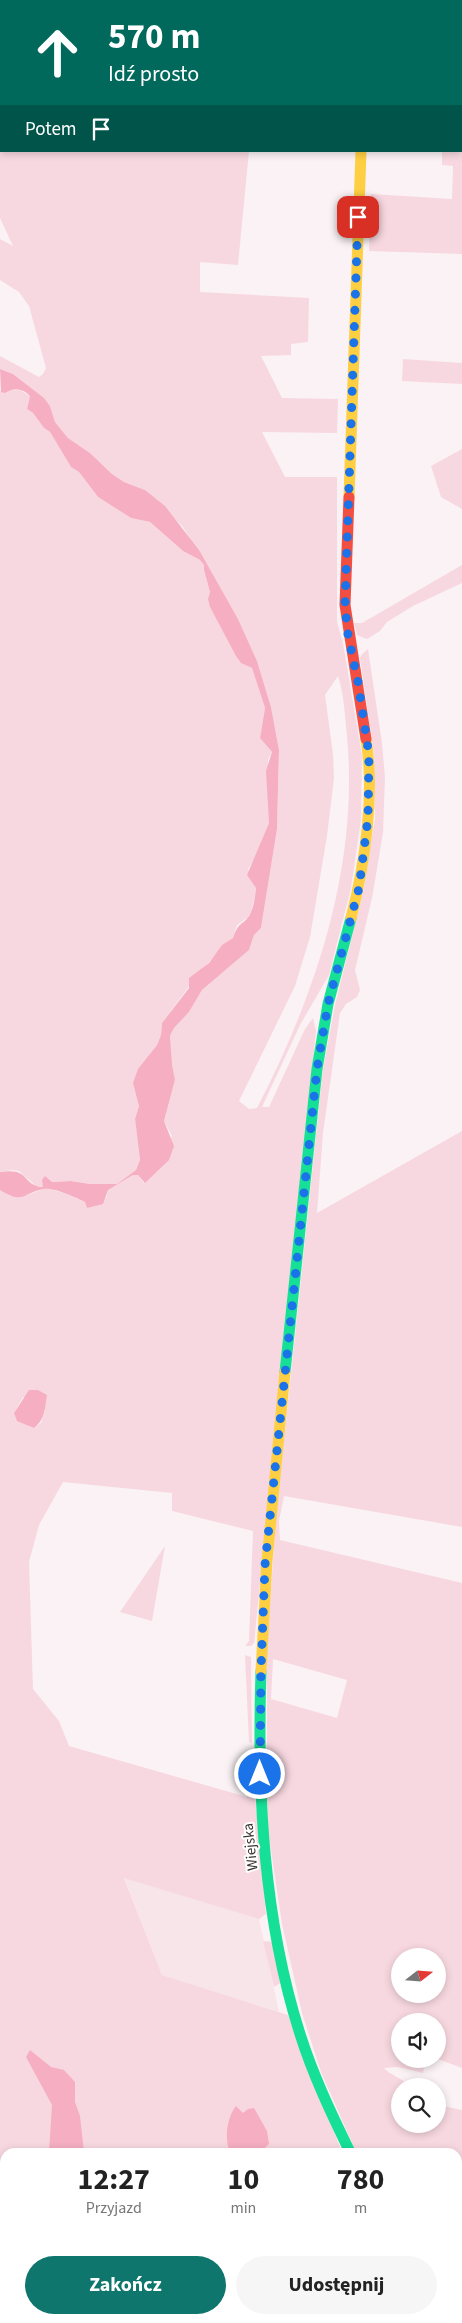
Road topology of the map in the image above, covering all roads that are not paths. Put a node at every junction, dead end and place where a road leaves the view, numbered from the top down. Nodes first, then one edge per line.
1 (361, 152) edge
2 (348, 2148) edge

1 - 2 street, Wiejska

